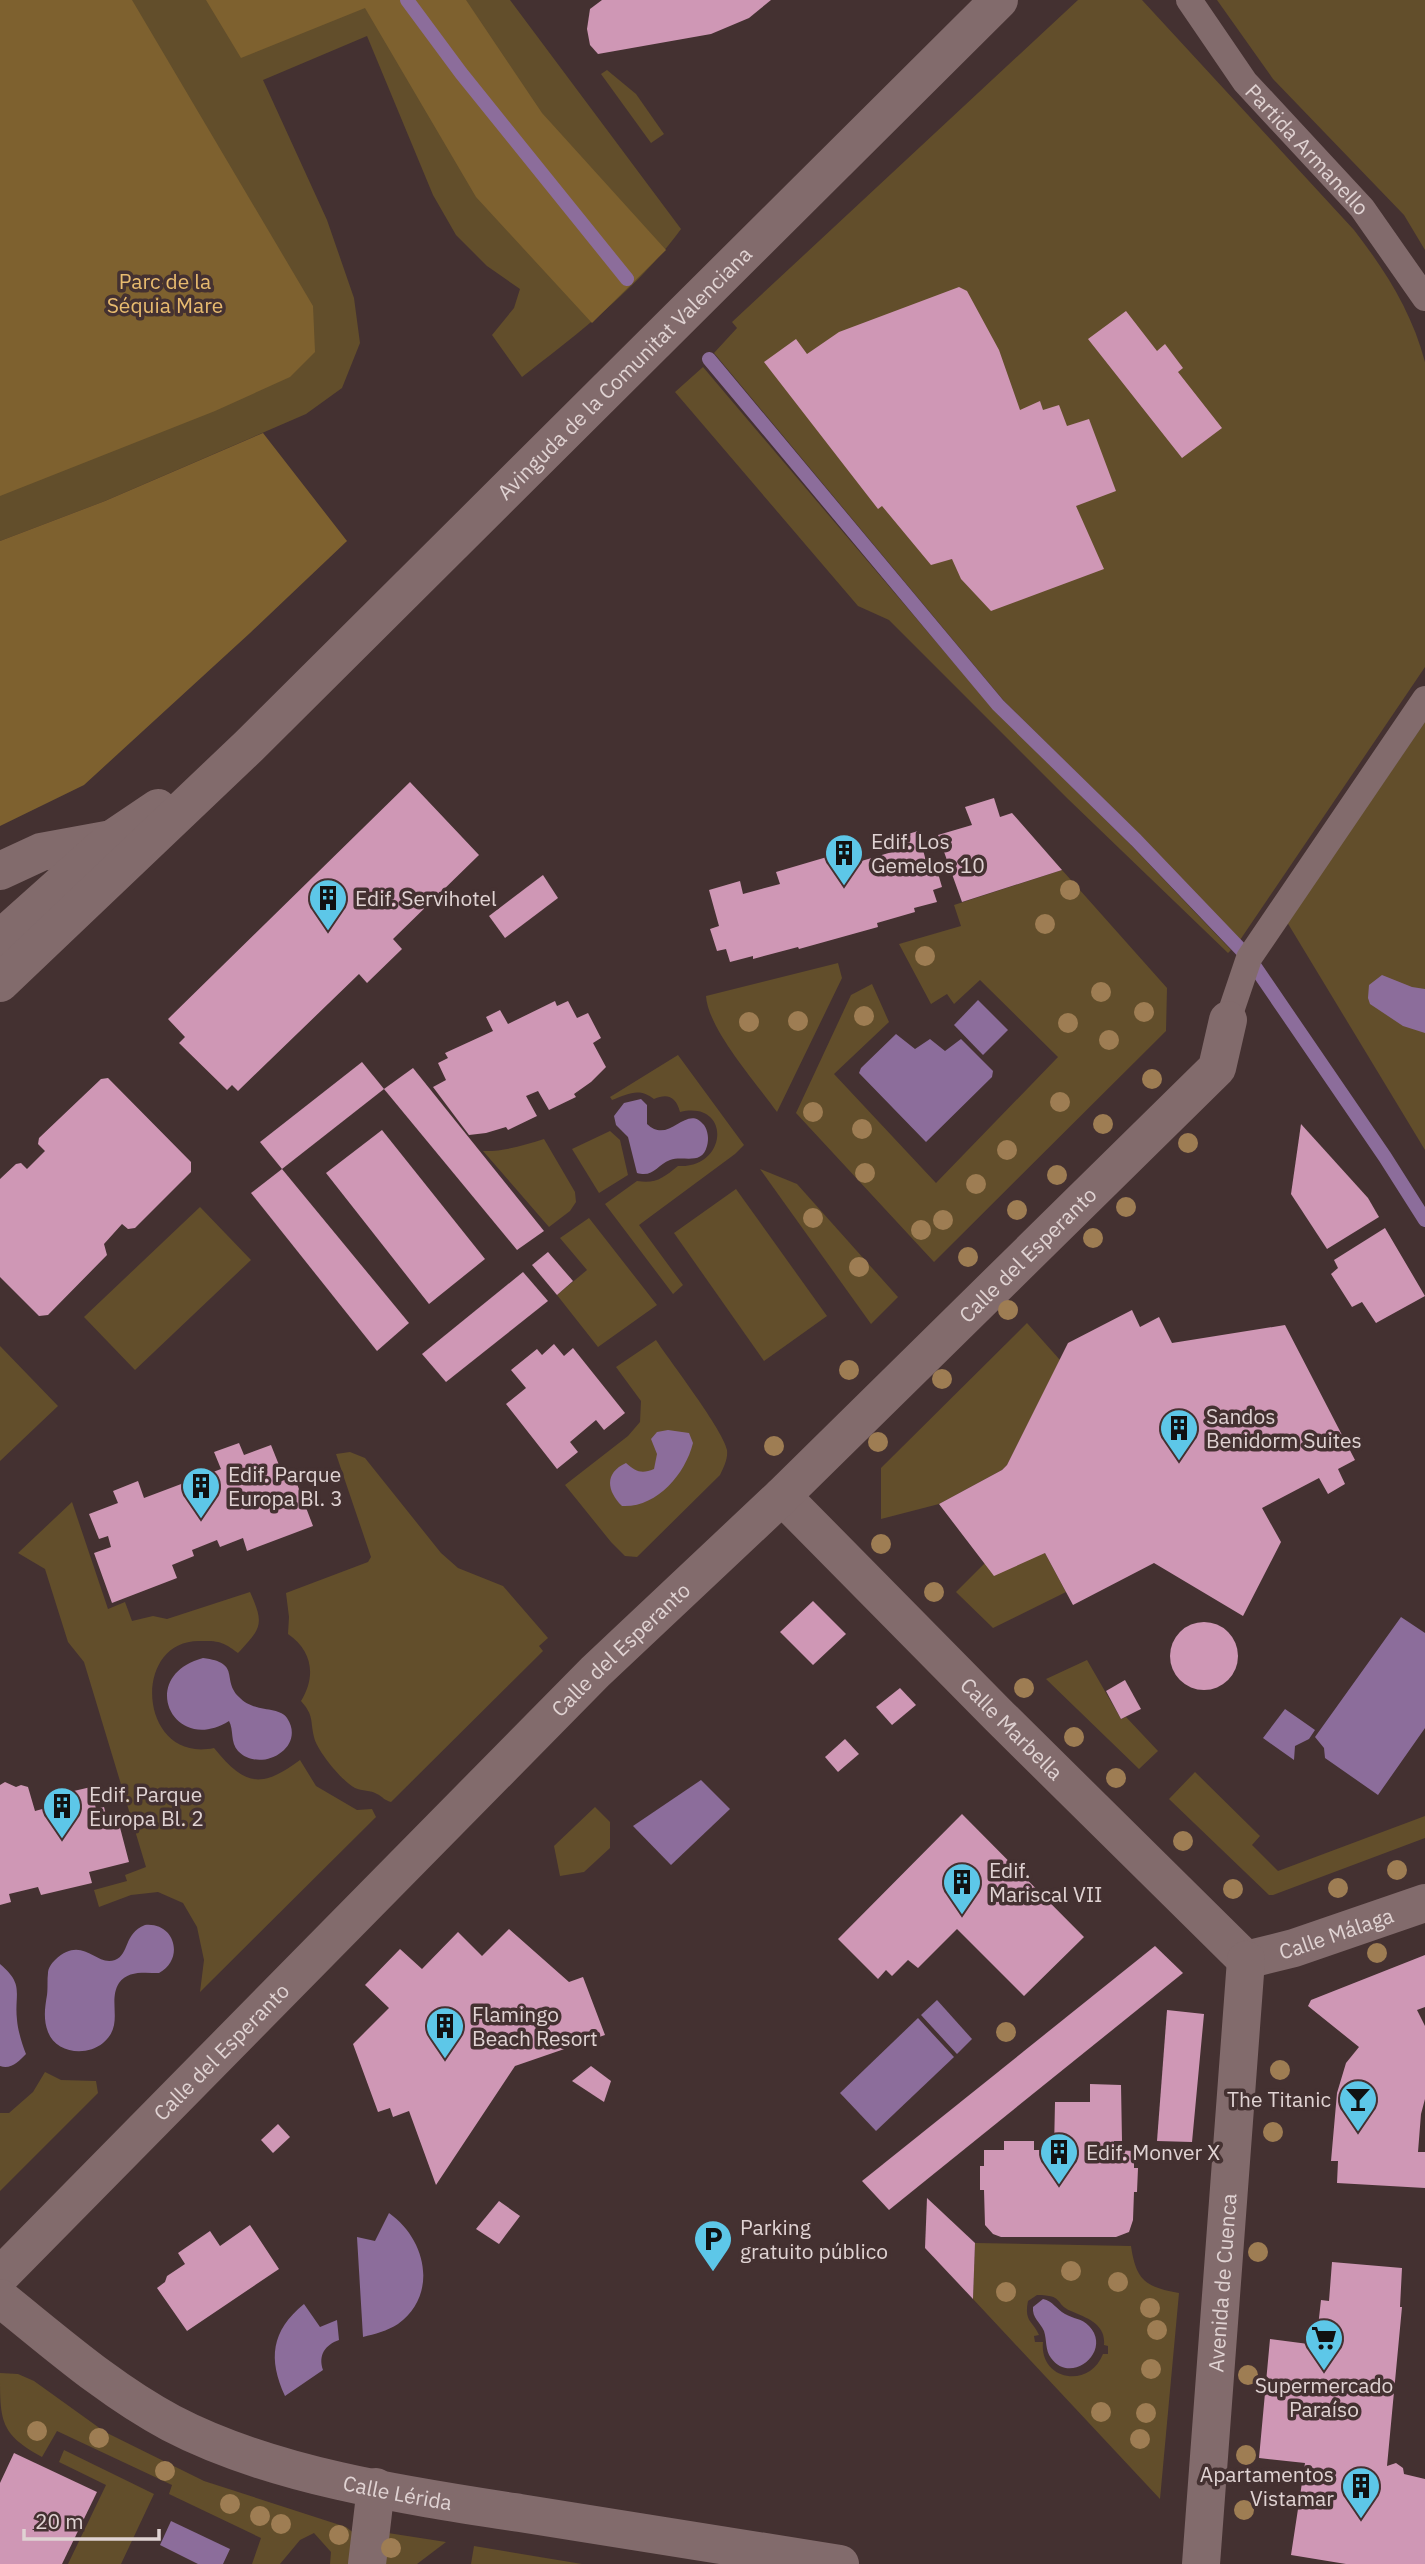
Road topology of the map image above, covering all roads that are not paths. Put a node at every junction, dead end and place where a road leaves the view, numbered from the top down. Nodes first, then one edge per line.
1 (999, 0) edge
2 (1189, 0) edge
3 (1425, 298) edge
4 (1425, 699) edge
5 (249, 746) junction
6 (112, 839) junction
7 (0, 871) edge
8 (0, 939) edge
9 (0, 983) edge
10 (1228, 1020) joint
11 (782, 1496) junction
12 (1425, 1903) edge
13 (1246, 1960) junction
14 (0, 2276) edge
15 (0, 2298) edge
16 (376, 2487) junction
17 (367, 2564) edge
18 (840, 2564) edge
19 (1201, 2564) edge

1 - 5 street, Avinguda de la Comunitat Valenciana
2 - 3 lane, Partida Armanello
4 - 10 lane
5 - 6 street, Avinguda de la Comunitat Valenciana
5 - 9 street, Avinguda de la Comunitat Valenciana
6 - 7 street, Avinguda de la Comunitat Valenciana
6 - 8 street, Avinguda de la Comunitat Valenciana
10 - 11 street, Calle del Esperanto
11 - 13 street, Calle Marbella
11 - 14 street, Calle del Esperanto
12 - 13 street, Calle Málaga
13 - 19 street, Avenida de Cuenca
15 - 16 street, Calle Lérida
16 - 17 street
16 - 18 street, Calle Lérida

